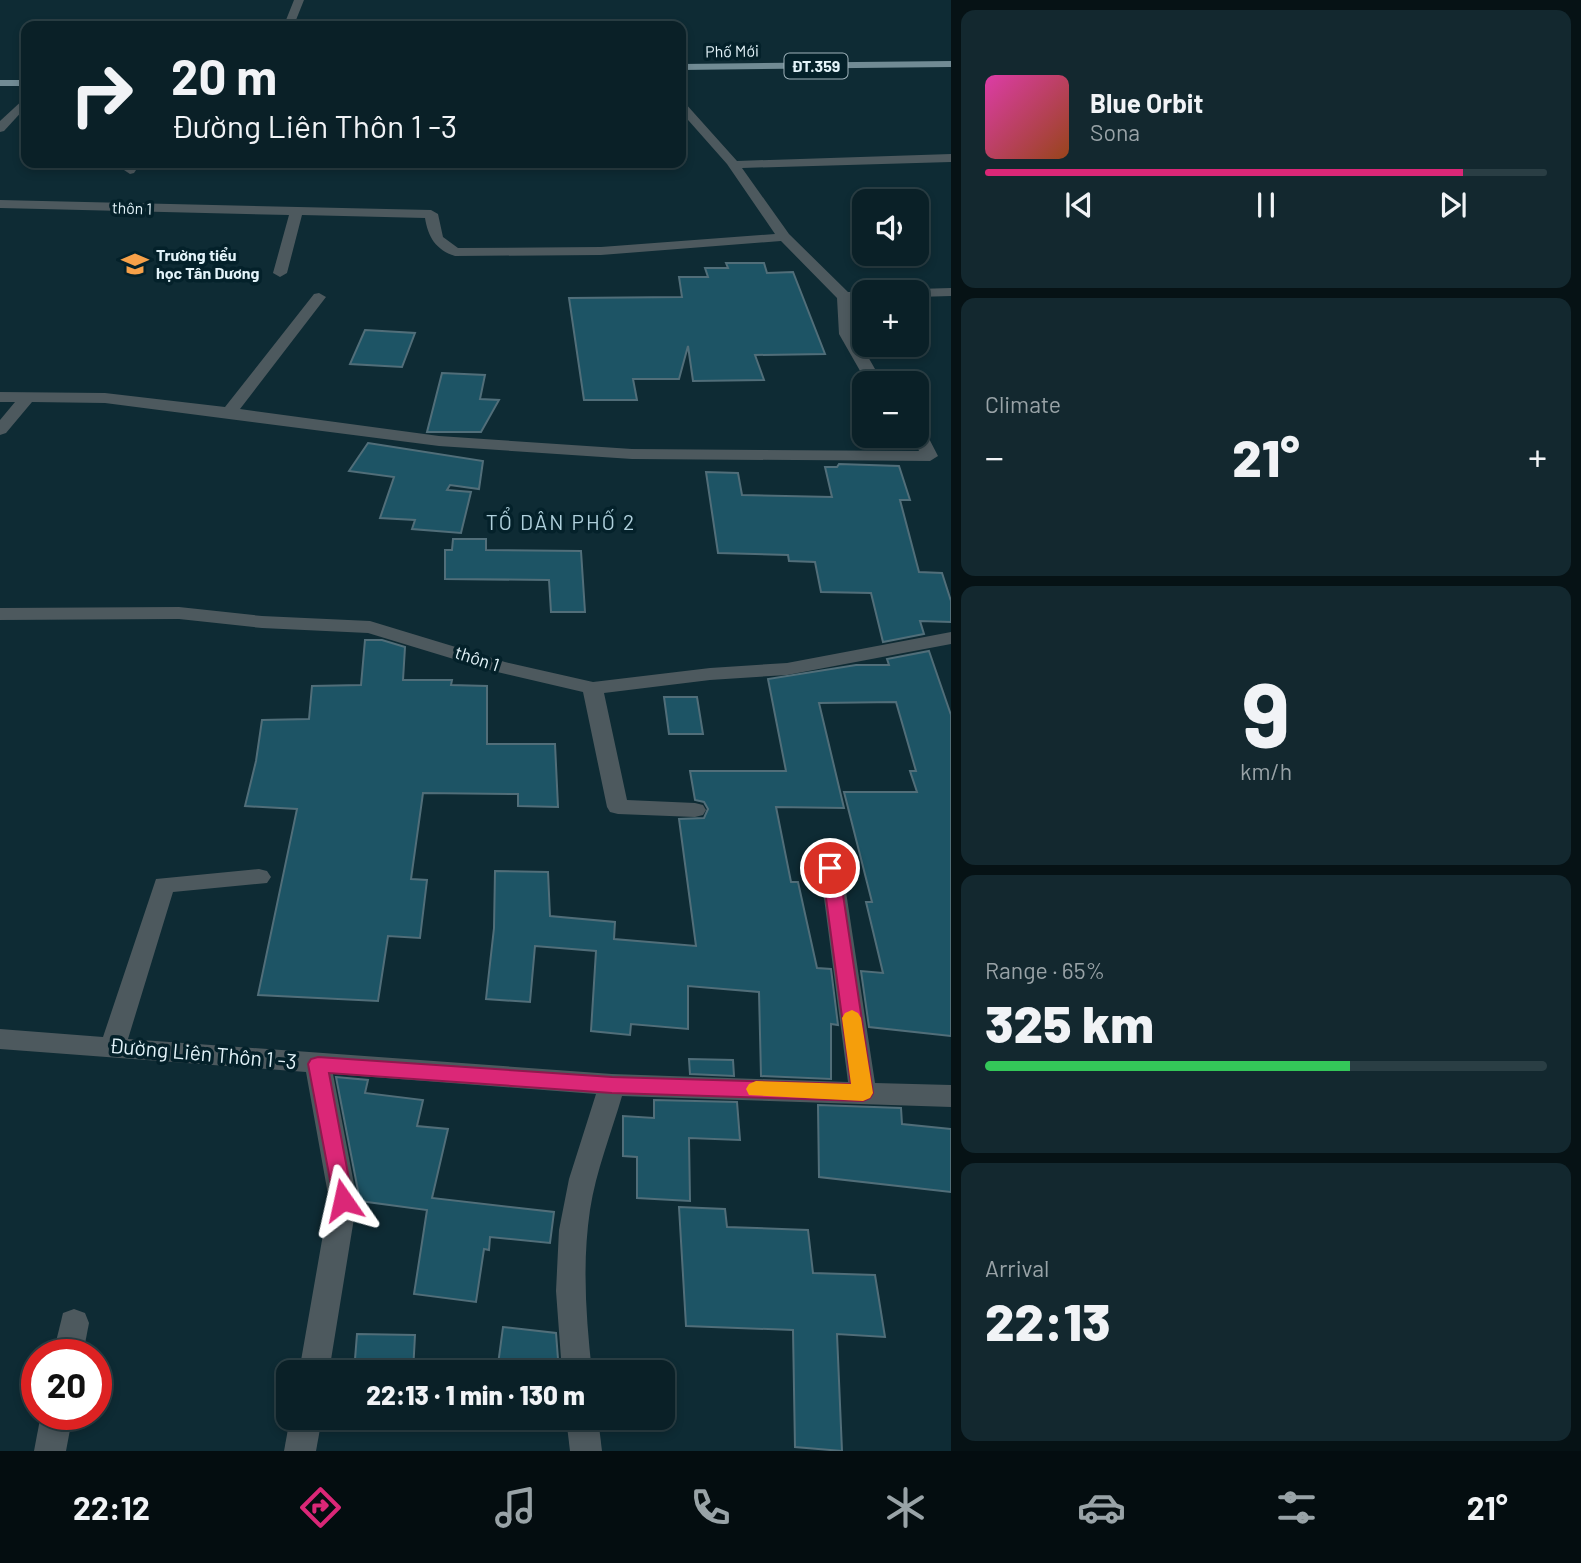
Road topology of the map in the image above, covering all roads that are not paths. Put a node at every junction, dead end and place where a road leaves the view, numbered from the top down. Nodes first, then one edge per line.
1 (299, 0) edge
2 (291, 21) edge
3 (951, 64) edge
4 (686, 67) edge
5 (0, 72) edge
6 (21, 72) edge
7 (951, 76) edge
8 (686, 78) edge
9 (0, 83) edge
10 (21, 83) edge
11 (21, 105) edge
12 (686, 111) edge
13 (0, 128) edge
14 (951, 158) edge
15 (734, 165) junction
16 (0, 204) edge
17 (296, 212) junction
18 (784, 237) junction
19 (280, 273) dead end
20 (951, 292) edge
21 (929, 293) edge
22 (319, 297) dead end
23 (844, 297) junction
24 (852, 297) edge
25 (868, 371) edge
26 (0, 397) edge
27 (28, 397) junction
28 (229, 412) junction
29 (0, 430) edge
30 (926, 448) edge
31 (0, 614) edge
32 (951, 638) edge
33 (593, 688) junction
34 (695, 810) dead end
35 (829, 852) dead end
36 (258, 877) dead end
37 (0, 1039) edge
38 (113, 1046) junction
39 (318, 1064) junction
40 (612, 1085) junction
41 (863, 1093) junction
42 (951, 1096) edge
43 (74, 1323) dead end
44 (71, 1339) edge
45 (316, 1360) edge
46 (576, 1360) edge
47 (54, 1430) edge
48 (304, 1430) edge
49 (583, 1430) edge
50 (50, 1451) edge
51 (300, 1451) edge
52 (586, 1451) edge

1 - 2 street
3 - 4 main road, Phố Mới / ĐT.359
5 - 6 main road
7 - 8 main road, Phố Mới / ĐT.359
9 - 10 main road
11 - 13 street
12 - 15 street
14 - 15 street
15 - 18 street
16 - 17 street, thôn 1
17 - 18 street, thôn 1
17 - 19 street
18 - 23 street
20 - 21 street
22 - 28 street
23 - 24 street
23 - 25 street
26 - 27 street
27 - 28 street
27 - 29 street
28 - 30 street
31 - 33 street, thôn 1
32 - 33 street, thôn 1
33 - 34 street
35 - 41 street
36 - 38 street
37 - 38 street, Đường Liên Thôn 1 -3
38 - 39 street, Đường Liên Thôn 1 -3
39 - 40 street, Đường Liên Thôn 1 -3
39 - 45 street
40 - 41 street, Đường Liên Thôn 1 -3
40 - 46 street
41 - 42 street, Đường Liên Thôn 1 -3
43 - 44 street
47 - 50 street
48 - 51 street
49 - 52 street

